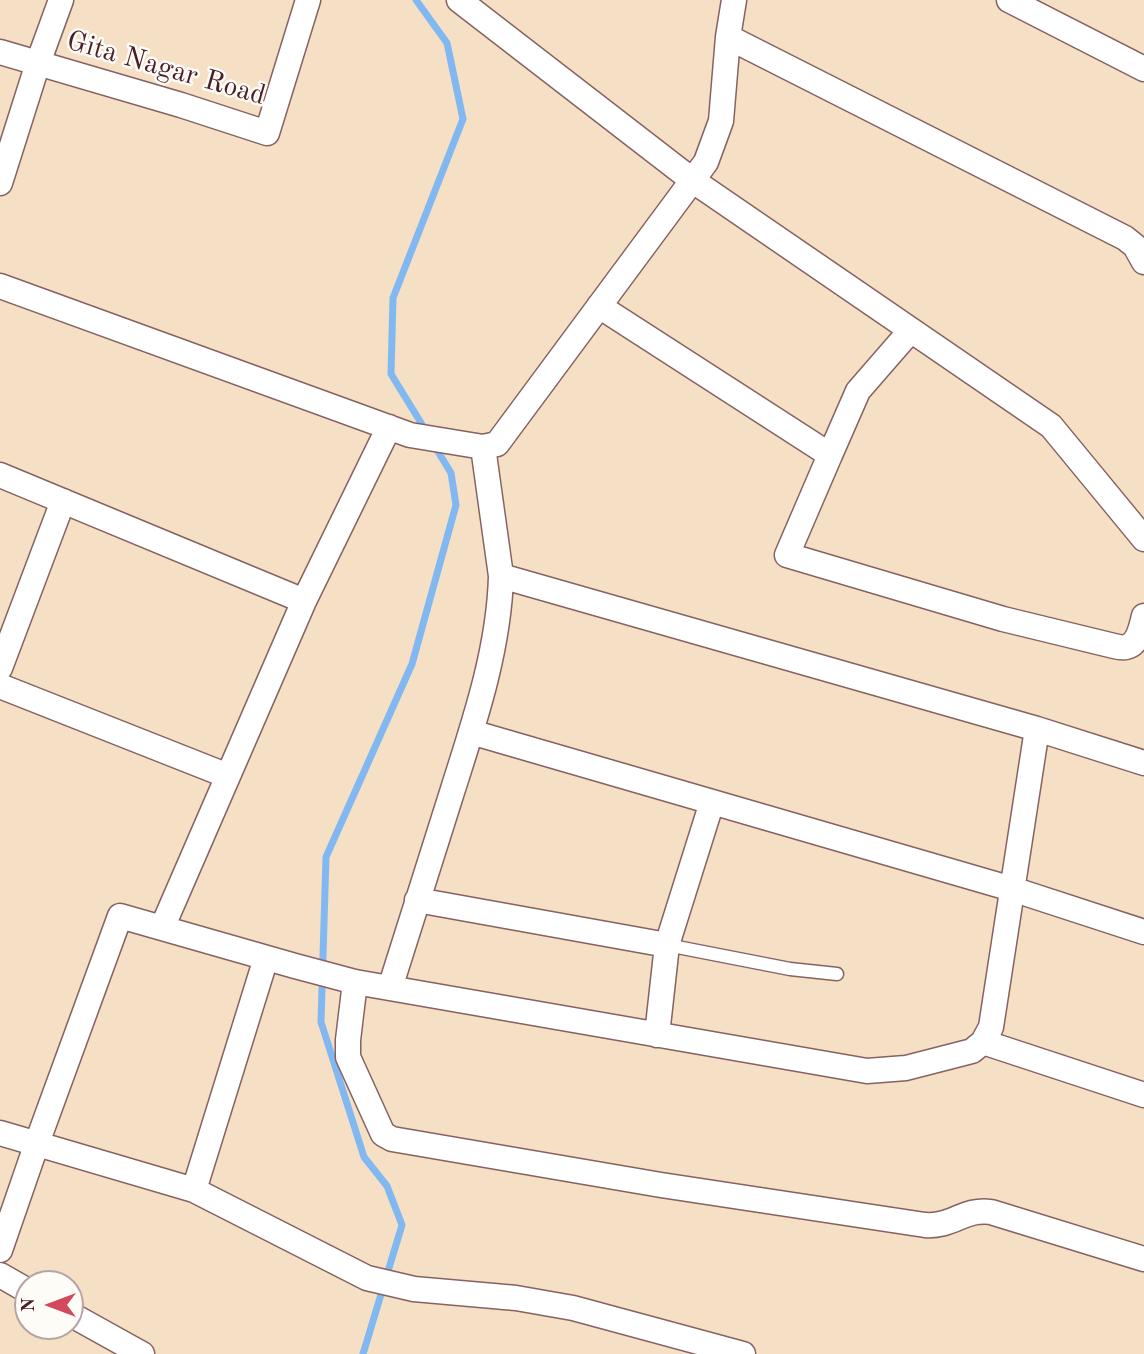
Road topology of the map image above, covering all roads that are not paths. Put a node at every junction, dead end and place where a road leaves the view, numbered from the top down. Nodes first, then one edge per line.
1 (61, 0) edge
2 (308, 0) edge
3 (459, 0) edge
4 (734, 0) edge
5 (1009, 0) edge
6 (728, 37) junction
7 (0, 52) edge
8 (38, 63) junction
9 (1144, 69) edge
10 (692, 180) junction
11 (0, 183) edge
12 (1141, 248) edge
13 (0, 286) edge
14 (599, 306) junction
15 (911, 330) junction
16 (399, 431) junction
17 (483, 447) junction
18 (830, 455) junction
19 (0, 475) edge
20 (63, 501) junction
21 (1144, 538) edge
22 (501, 576) junction
23 (304, 601) junction
24 (1144, 616) edge
25 (0, 668) edge
26 (0, 686) edge
27 (1037, 729) junction
28 (471, 732) junction
29 (1144, 763) edge
30 (228, 776) junction
31 (712, 802) junction
32 (1012, 889) junction
33 (417, 900) junction
34 (162, 928) junction
35 (1144, 932) edge
36 (667, 945) junction
37 (266, 958) junction
38 (837, 974) dead end
39 (351, 981) junction
40 (390, 988) junction
41 (657, 1035) junction
42 (983, 1042) junction
43 (1144, 1095) edge
44 (0, 1133) edge
45 (37, 1143) junction
46 (194, 1190) junction
47 (0, 1250) edge
48 (1144, 1259) edge
49 (84, 1322) edge
50 (142, 1354) edge
51 (743, 1354) edge

1 - 8 street
2 - 8 street, Gita Nagar Road
3 - 10 street
4 - 6 street
5 - 9 street
6 - 10 street
6 - 12 street
7 - 8 street
8 - 11 street
10 - 14 street
10 - 15 street
13 - 16 street
14 - 17 street
14 - 18 street
15 - 18 street
15 - 21 street
16 - 17 street
16 - 23 street
17 - 22 street
18 - 24 street
19 - 20 street
20 - 23 street
20 - 25 street
22 - 27 street
22 - 28 street
23 - 30 street
26 - 30 street
27 - 29 street
27 - 32 street
28 - 31 street
28 - 33 street
30 - 34 street
31 - 32 street
31 - 36 street
32 - 35 street
32 - 42 street
33 - 36 street
33 - 40 street
34 - 37 street
34 - 45 street
36 - 38 lane
36 - 41 street
37 - 39 street
37 - 46 street
39 - 40 street
39 - 48 street
40 - 41 street
41 - 42 street
42 - 43 street
44 - 45 street
45 - 46 street
45 - 47 street
46 - 51 street
49 - 50 street

